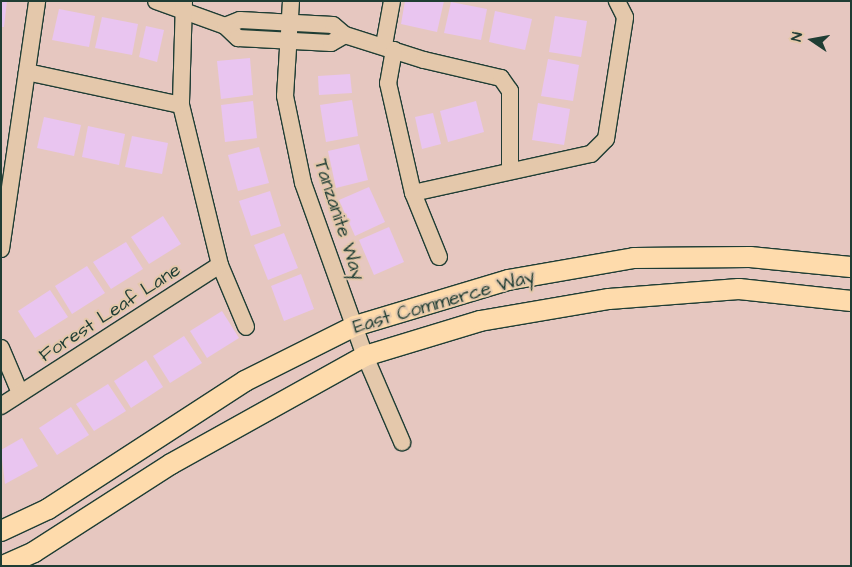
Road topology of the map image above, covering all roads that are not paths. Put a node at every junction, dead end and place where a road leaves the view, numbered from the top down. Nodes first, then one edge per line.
1 (37, 1) edge
2 (156, 1) edge
3 (291, 1) edge
4 (392, 1) edge
5 (617, 1) edge
6 (183, 5) edge
7 (290, 21) junction
8 (225, 26) junction
9 (345, 35) junction
10 (287, 42) junction
11 (389, 47) junction
12 (27, 72) junction
13 (181, 105) junction
14 (510, 169) junction
15 (413, 193) junction
16 (1, 250) edge
17 (439, 257) dead end
18 (220, 265) junction
19 (851, 267) edge
20 (851, 301) edge
21 (355, 326) junction
22 (246, 327) dead end
23 (1, 348) edge
24 (365, 356) junction
25 (20, 393) junction
26 (1, 406) edge
27 (402, 442) dead end
28 (1, 532) edge
29 (3, 566) edge

1 - 12 street
2 - 6 street
3 - 7 street, Tanzanite Way
4 - 11 street
5 - 14 street
6 - 8 street
6 - 13 street
7 - 8 street
7 - 9 street
7 - 10 street, Tanzanite Way
8 - 10 street
9 - 10 street
9 - 11 street
10 - 21 street, Tanzanite Way
11 - 14 street
11 - 15 street
12 - 13 street
12 - 16 street
13 - 18 street
14 - 15 street
15 - 17 street
18 - 22 street
18 - 25 street, Forest Leaf Lane
19 - 21 main road, East Commerce Way
20 - 24 main road, East Commerce Way
21 - 24 street, Tanzanite Way
21 - 28 main road, East Commerce Way
23 - 25 street
24 - 27 street, Tanzanite Way
24 - 29 main road, East Commerce Way
25 - 26 street, Forest Leaf Lane

